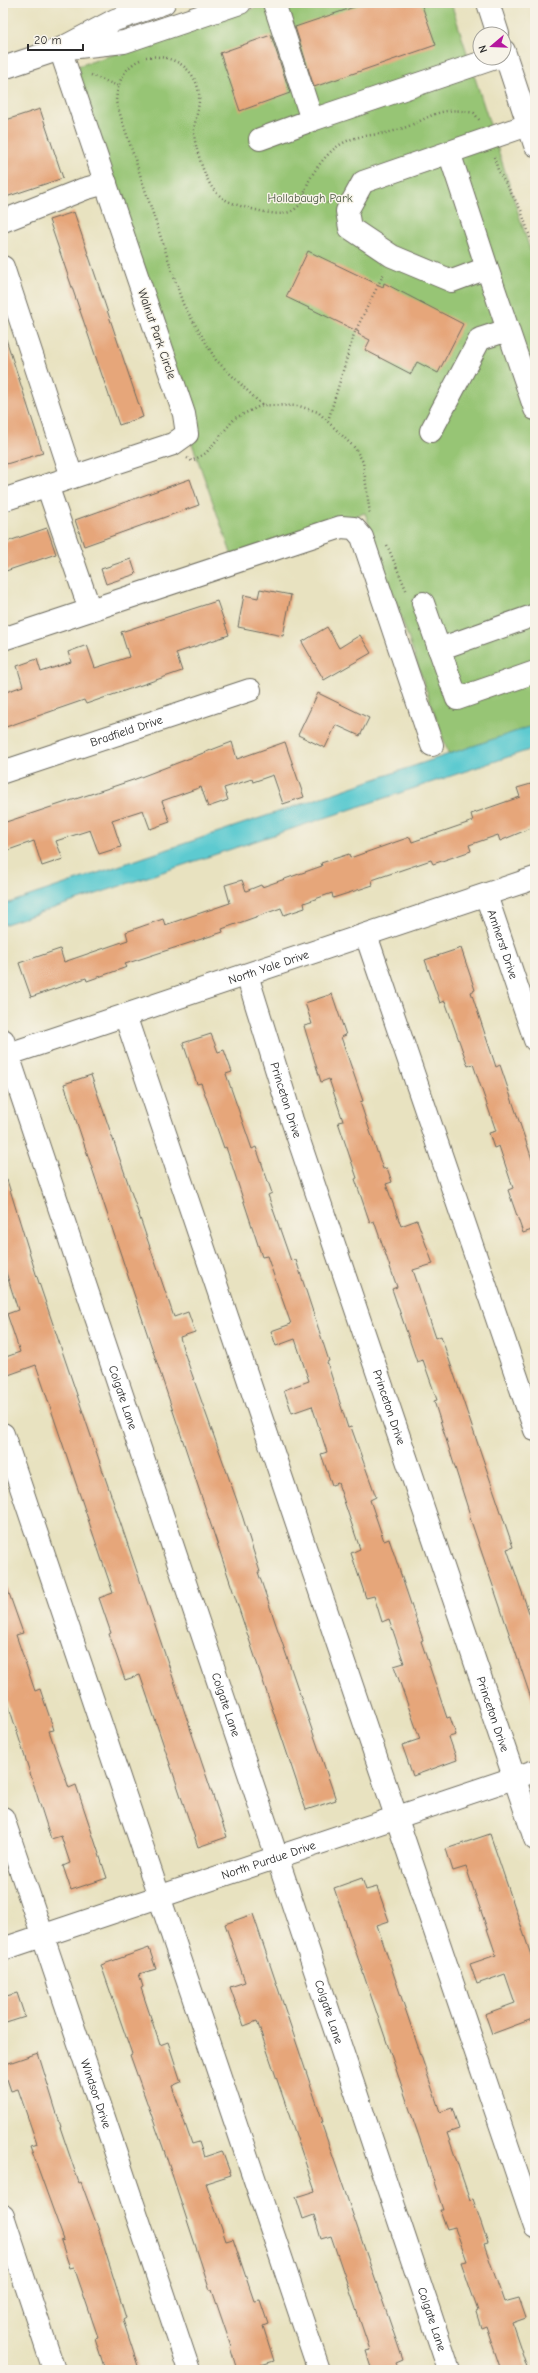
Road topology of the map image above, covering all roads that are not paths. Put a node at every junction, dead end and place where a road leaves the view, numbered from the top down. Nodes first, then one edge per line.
1 (164, 3) edge
2 (240, 3) edge
3 (274, 3) edge
4 (488, 3) edge
5 (495, 26) edge
6 (60, 49) junction
7 (472, 65) edge
8 (506, 66) edge
9 (3, 68) edge
10 (312, 120) junction
11 (533, 131) edge
12 (260, 139) dead end
13 (449, 152) junction
14 (106, 183) junction
15 (3, 221) edge
16 (3, 267) edge
17 (487, 268) junction
18 (508, 330) junction
19 (535, 409) edge
20 (431, 431) dead end
21 (72, 477) junction
22 (47, 485) junction
23 (3, 500) edge
24 (423, 602) dead end
25 (90, 610) junction
26 (535, 615) edge
27 (3, 639) edge
28 (439, 649) junction
29 (535, 672) edge
30 (250, 690) dead end
31 (432, 745) dead end
32 (3, 772) edge
33 (535, 878) edge
34 (486, 895) junction
35 (366, 935) junction
36 (247, 975) junction
37 (125, 1015) junction
38 (535, 1040) edge
39 (5, 1050) edge
40 (535, 1430) edge
41 (3, 1434) edge
42 (535, 1771) edge
43 (514, 1778) junction
44 (3, 1818) edge
45 (396, 1818) junction
46 (535, 1839) edge
47 (278, 1858) junction
48 (160, 1898) junction
49 (43, 1936) junction
50 (3, 1949) edge
51 (3, 2216) edge
52 (535, 2227) edge
53 (54, 2370) edge
54 (189, 2370) edge
55 (318, 2370) edge
56 (449, 2370) edge

1 - 6 street
2 - 6 street
3 - 10 street
4 - 5 street
6 - 9 street
6 - 14 street, Walnut Park Circle
7 - 10 street
8 - 11 street
10 - 12 street
11 - 13 street
13 - 17 street
13 - 17 street
14 - 15 street
14 - 21 street, Walnut Park Circle
16 - 21 street
17 - 18 street
18 - 19 street
18 - 20 street
21 - 22 street, Walnut Park Circle
22 - 23 street, Walnut Park Circle
22 - 25 street
24 - 28 street
25 - 27 street
25 - 31 street
26 - 28 street
28 - 29 street
30 - 32 street, Bradfield Drive
33 - 34 street, North Yale Drive
34 - 35 street, North Yale Drive
34 - 38 street, Amherst Drive
35 - 36 street, North Yale Drive
35 - 40 street
36 - 37 street, North Yale Drive
36 - 43 street, Princeton Drive
37 - 39 street, North Yale Drive
37 - 45 street
39 - 47 street, Colgate Lane
41 - 48 street
42 - 43 street, North Purdue Drive
43 - 45 street, North Purdue Drive
43 - 46 street, Princeton Drive
44 - 49 street, Windsor Drive
45 - 47 street, North Purdue Drive
45 - 52 street
47 - 48 street, North Purdue Drive
47 - 56 street, Colgate Lane
48 - 49 street, North Purdue Drive
48 - 55 street
49 - 50 street, North Purdue Drive
49 - 54 street, Windsor Drive
51 - 53 street

